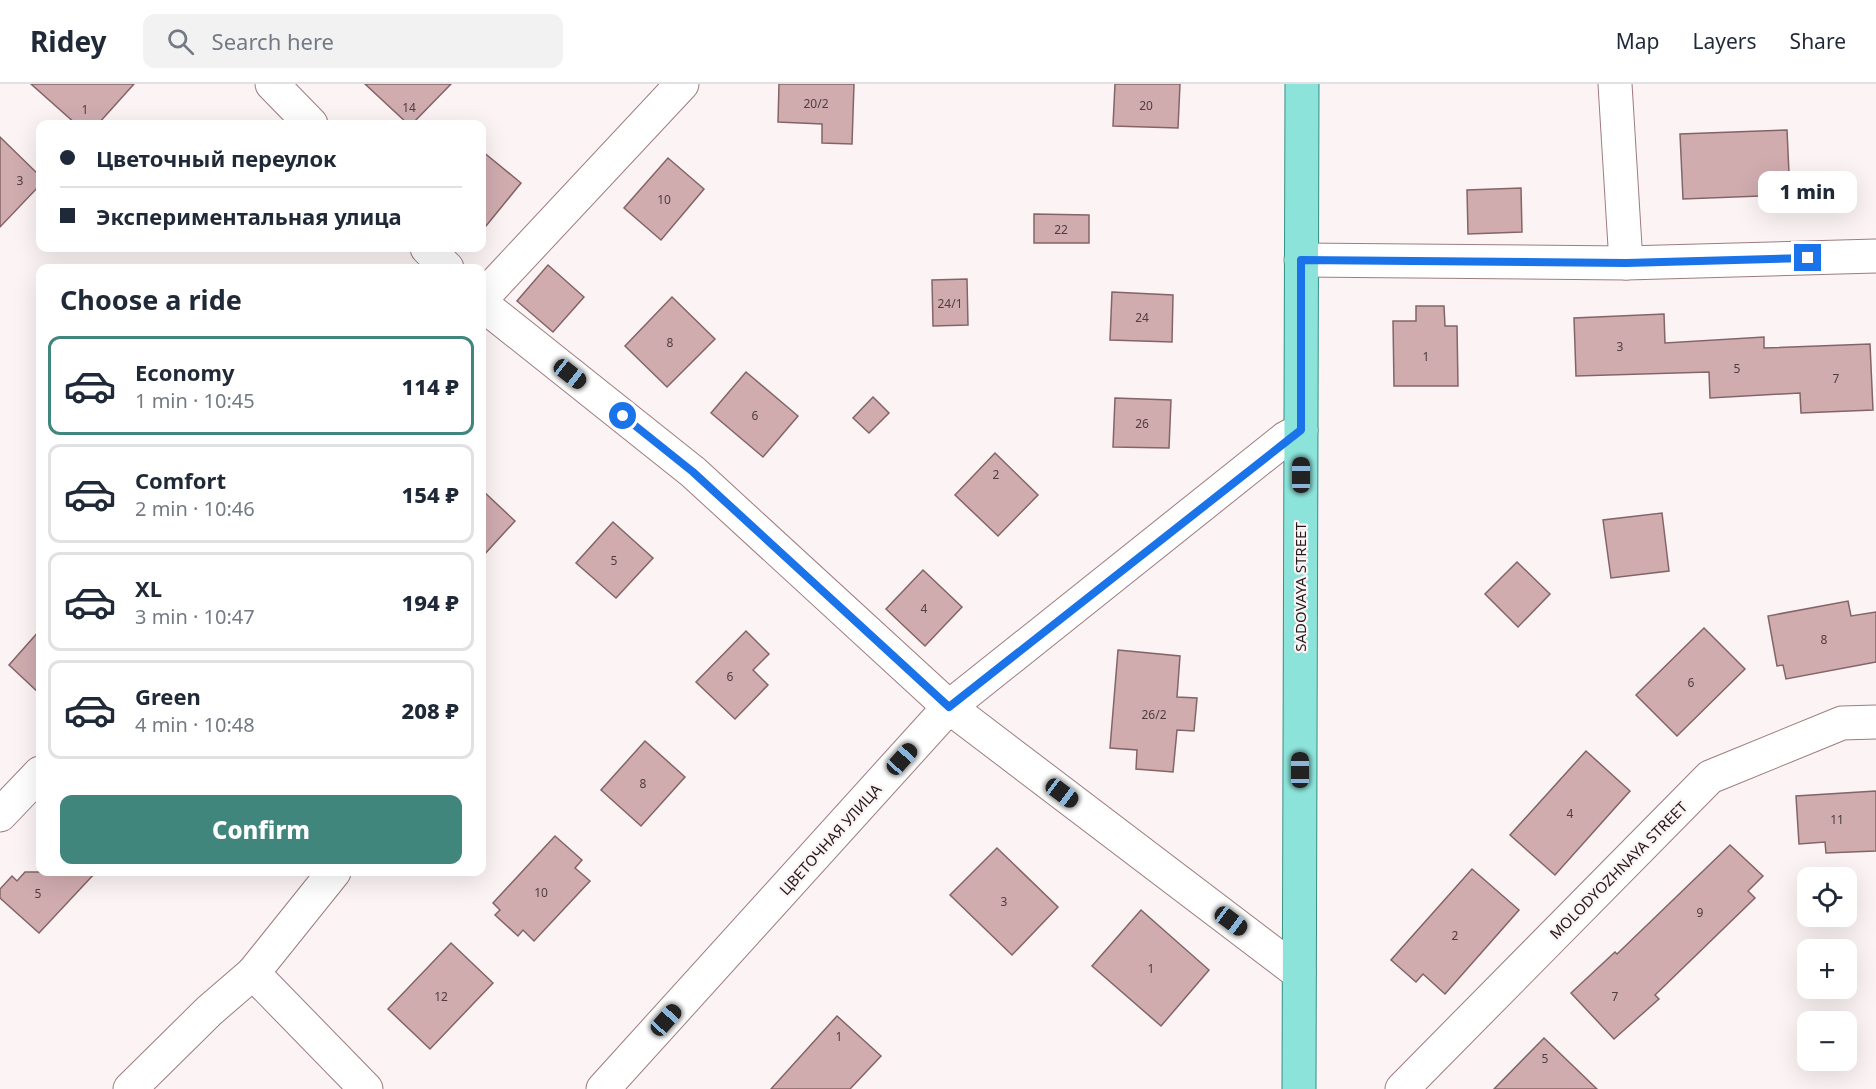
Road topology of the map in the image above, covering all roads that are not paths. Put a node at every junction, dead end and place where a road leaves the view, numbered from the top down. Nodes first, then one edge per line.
1 (272, 84) edge
2 (682, 84) edge
3 (1302, 84) edge
4 (1615, 84) edge
5 (307, 120) edge
6 (431, 252) edge
7 (1876, 256) edge
8 (1301, 260) junction
9 (1626, 263) junction
10 (443, 264) edge
11 (486, 294) edge
12 (486, 307) edge
13 (1301, 430) junction
14 (949, 707) junction
15 (1876, 722) edge
16 (36, 777) edge
17 (0, 815) edge
18 (331, 876) edge
19 (253, 973) junction
20 (1299, 973) junction
21 (130, 1089) edge
22 (366, 1089) edge
23 (603, 1089) edge
24 (1299, 1089) edge
25 (1402, 1089) edge

1 - 5 street
2 - 11 street
3 - 8 main road, SADOVAYA STREET
4 - 9 street
6 - 10 street
7 - 9 street
8 - 9 street
8 - 13 main road, SADOVAYA STREET
12 - 14 street
13 - 14 street, ЦВЕТОЧНАЯ УЛИЦА
13 - 20 main road, SADOVAYA STREET
14 - 20 street
14 - 23 street, ЦВЕТОЧНАЯ УЛИЦА
15 - 25 street, MOLODYOZHNAYA STREET
16 - 17 street
18 - 19 street
19 - 21 street
19 - 22 street
20 - 24 main road, SADOVAYA STREET

